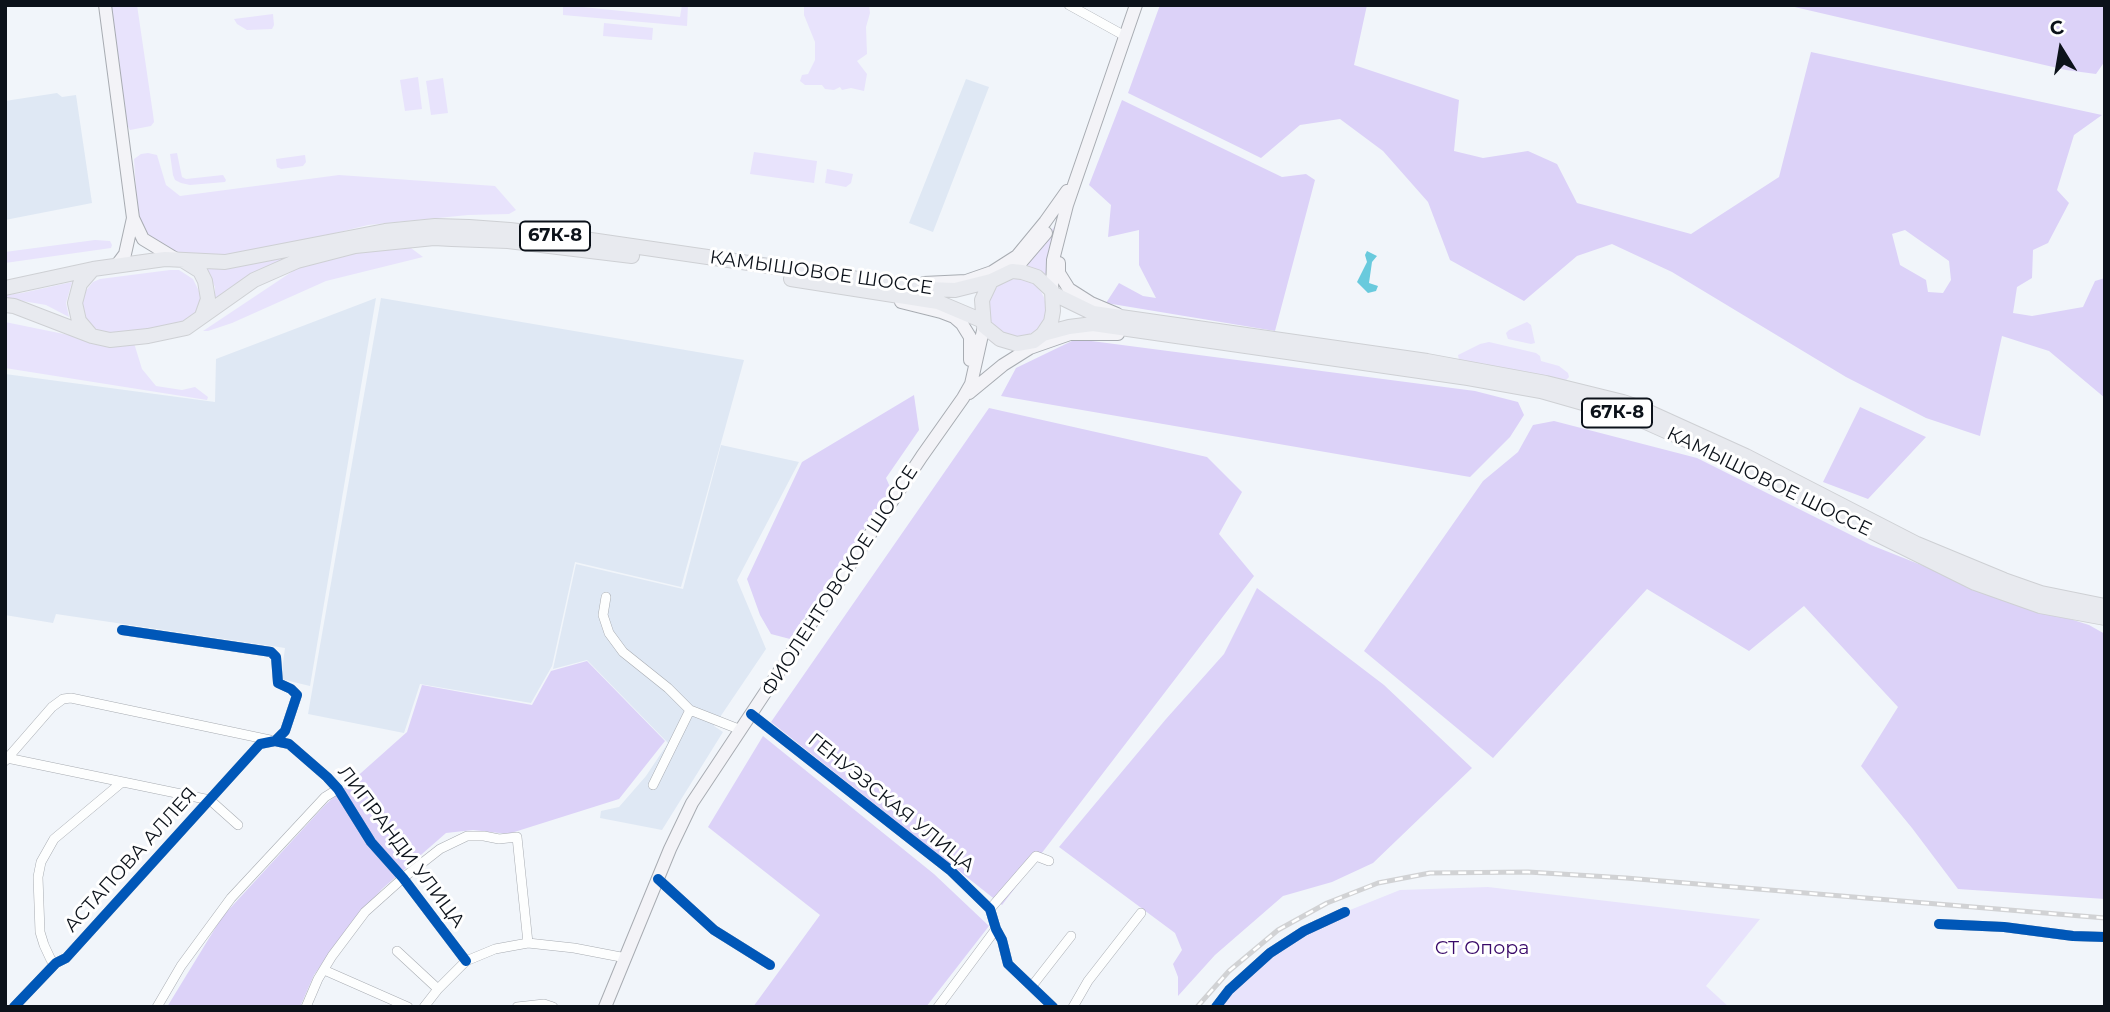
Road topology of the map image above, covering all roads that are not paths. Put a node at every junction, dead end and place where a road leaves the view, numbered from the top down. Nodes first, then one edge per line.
1 (105, 5) edge
2 (1069, 5) edge
3 (1136, 5) edge
4 (1125, 36) junction
5 (1076, 179) junction
6 (1067, 205) junction
7 (133, 218) junction
8 (1064, 218) junction
9 (180, 260) junction
10 (116, 266) junction
11 (93, 270) junction
12 (1012, 271) junction
13 (991, 281) junction
14 (884, 283) junction
15 (5, 288) edge
16 (867, 292) junction
17 (1052, 292) junction
18 (5, 305) edge
19 (1123, 317) junction
20 (202, 318) junction
21 (984, 323) junction
22 (1153, 333) junction
23 (1043, 334) junction
24 (92, 336) junction
25 (1024, 344) junction
26 (971, 384) junction
27 (963, 398) junction
28 (944, 425) junction
29 (606, 597) dead end
30 (2105, 606) edge
31 (2105, 618) edge
32 (122, 630) dead end
33 (690, 710) junction
34 (751, 714) junction
35 (741, 730) junction
36 (275, 741) junction
37 (6, 760) edge
38 (121, 783) junction
39 (653, 785) dead end
40 (338, 789) junction
41 (210, 800) junction
42 (238, 825) dead end
43 (1049, 861) dead end
44 (403, 878) junction
45 (658, 879) junction
46 (990, 908) junction
47 (1345, 912) dead end
48 (1141, 913) dead end
49 (1939, 924) dead end
50 (996, 929) junction
51 (1071, 936) dead end
52 (2105, 937) edge
53 (528, 943) junction
54 (397, 951) dead end
55 (626, 958) junction
56 (466, 961) junction
57 (56, 963) junction
58 (770, 965) dead end
59 (324, 970) junction
60 (1032, 986) junction
61 (438, 989) junction
62 (941, 1003) edge
63 (14, 1007) edge
64 (157, 1007) edge
65 (306, 1007) edge
66 (408, 1007) edge
67 (424, 1007) edge
68 (517, 1007) edge
69 (554, 1007) edge
70 (605, 1007) edge
71 (952, 1007) edge
72 (1053, 1007) edge
73 (1073, 1007) edge
74 (1216, 1007) edge

1 - 7 main road
2 - 4 street
3 - 4 main road
4 - 5 main road
5 - 6 main road
5 - 14 main road
6 - 8 main road
6 - 12 main road
7 - 9 main road
7 - 10 main road
8 - 17 main road
8 - 19 main road
9 - 10 main road, КАМЫШОВОЕ ШОССЕ / 67К-8
9 - 14 main road, КАМЫШОВОЕ ШОССЕ / 67К-8
9 - 20 main road
10 - 11 main road, КАМЫШОВОЕ ШОССЕ / 67К-8
11 - 15 main road, КАМЫШОВОЕ ШОССЕ / 67К-8
11 - 24 main road
12 - 13 main road, 67К-8
12 - 17 main road, 67К-8
13 - 14 main road, КАМЫШОВОЕ ШОССЕ / 67К-8
13 - 21 main road
16 - 20 main road, КАМЫШОВОЕ ШОССЕ / 67К-8
16 - 21 main road, КАМЫШОВОЕ ШОССЕ / 67К-8
16 - 28 main road
17 - 19 main road, 67К-8
17 - 23 main road
18 - 24 main road, КАМЫШОВОЕ ШОССЕ
19 - 30 main road, КАМЫШОВОЕ ШОССЕ / 67К-8
20 - 24 main road, КАМЫШОВОЕ ШОССЕ
21 - 25 main road, КАМЫШОВОЕ ШОССЕ / 67К-8
21 - 26 main road, ФИОЛЕНТОВСКОЕ ШОССЕ
22 - 23 main road, КАМЫШОВОЕ ШОССЕ / 67К-8
22 - 27 main road
22 - 31 main road, КАМЫШОВОЕ ШОССЕ / 67К-8
23 - 25 main road, 67К-8
25 - 26 main road, ФИОЛЕНТОВСКОЕ ШОССЕ
26 - 27 main road, ФИОЛЕНТОВСКОЕ ШОССЕ
27 - 28 main road, ФИОЛЕНТОВСКОЕ ШОССЕ
28 - 34 main road, ФИОЛЕНТОВСКОЕ ШОССЕ
29 - 33 street
32 - 36 street
33 - 35 street
33 - 39 street
34 - 35 main road, ФИОЛЕНТОВСКОЕ ШОССЕ
34 - 46 street, ГЕНУЭЗСКАЯ УЛИЦА
35 - 45 main road, ФИОЛЕНТОВСКОЕ ШОССЕ
36 - 37 street, ЛИПРАНДИ УЛИЦА
36 - 40 street, ЛИПРАНДИ УЛИЦА
36 - 41 street, АСТАПОВА АЛЛЕЯ
37 - 38 street
38 - 41 street
38 - 57 street
40 - 44 street, ЛИПРАНДИ УЛИЦА
40 - 64 street
41 - 42 street
41 - 57 street, АСТАПОВА АЛЛЕЯ
43 - 46 street
44 - 53 street
44 - 56 street, ЛИПРАНДИ УЛИЦА
44 - 59 street
45 - 55 main road, ФИОЛЕНТОВСКОЕ ШОССЕ
45 - 58 street
46 - 50 street
47 - 74 street
48 - 73 street
49 - 52 street
50 - 60 street
50 - 62 street
51 - 60 street
53 - 55 street
53 - 56 street
54 - 61 street
55 - 70 main road, ФИОЛЕНТОВСКОЕ ШОССЕ
56 - 61 street
57 - 63 street, АСТАПОВА АЛЛЕЯ
59 - 65 street
59 - 66 street
60 - 72 street
61 - 67 street
62 - 71 street
68 - 69 street

